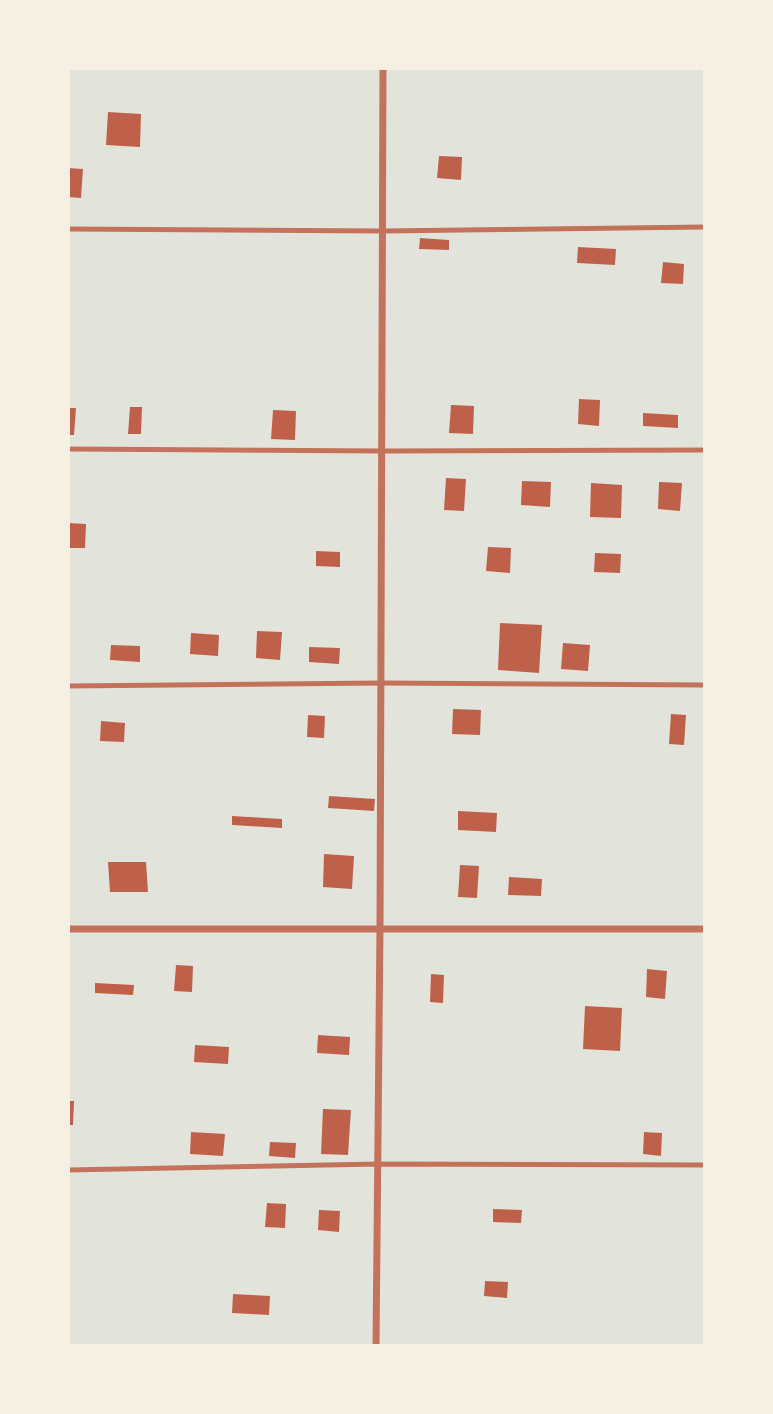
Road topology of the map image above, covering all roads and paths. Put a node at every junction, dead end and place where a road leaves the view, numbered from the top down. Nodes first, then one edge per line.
1 (383, 68) edge
2 (705, 228) edge
3 (68, 229) edge
4 (383, 232) junction
5 (68, 449) edge
6 (705, 450) edge
7 (382, 451) junction
8 (381, 683) junction
9 (705, 685) edge
10 (68, 686) edge
11 (380, 928) junction
12 (68, 929) edge
13 (705, 929) edge
14 (378, 1164) junction
15 (705, 1165) edge
16 (68, 1171) edge
17 (376, 1346) edge

1 - 4 street
2 - 4 lane
3 - 4 lane
4 - 7 street
5 - 7 lane
6 - 7 lane
7 - 8 street
8 - 9 lane
8 - 10 lane
8 - 11 street
11 - 12 street
11 - 13 street
11 - 14 street
14 - 15 lane
14 - 16 lane
14 - 17 street

